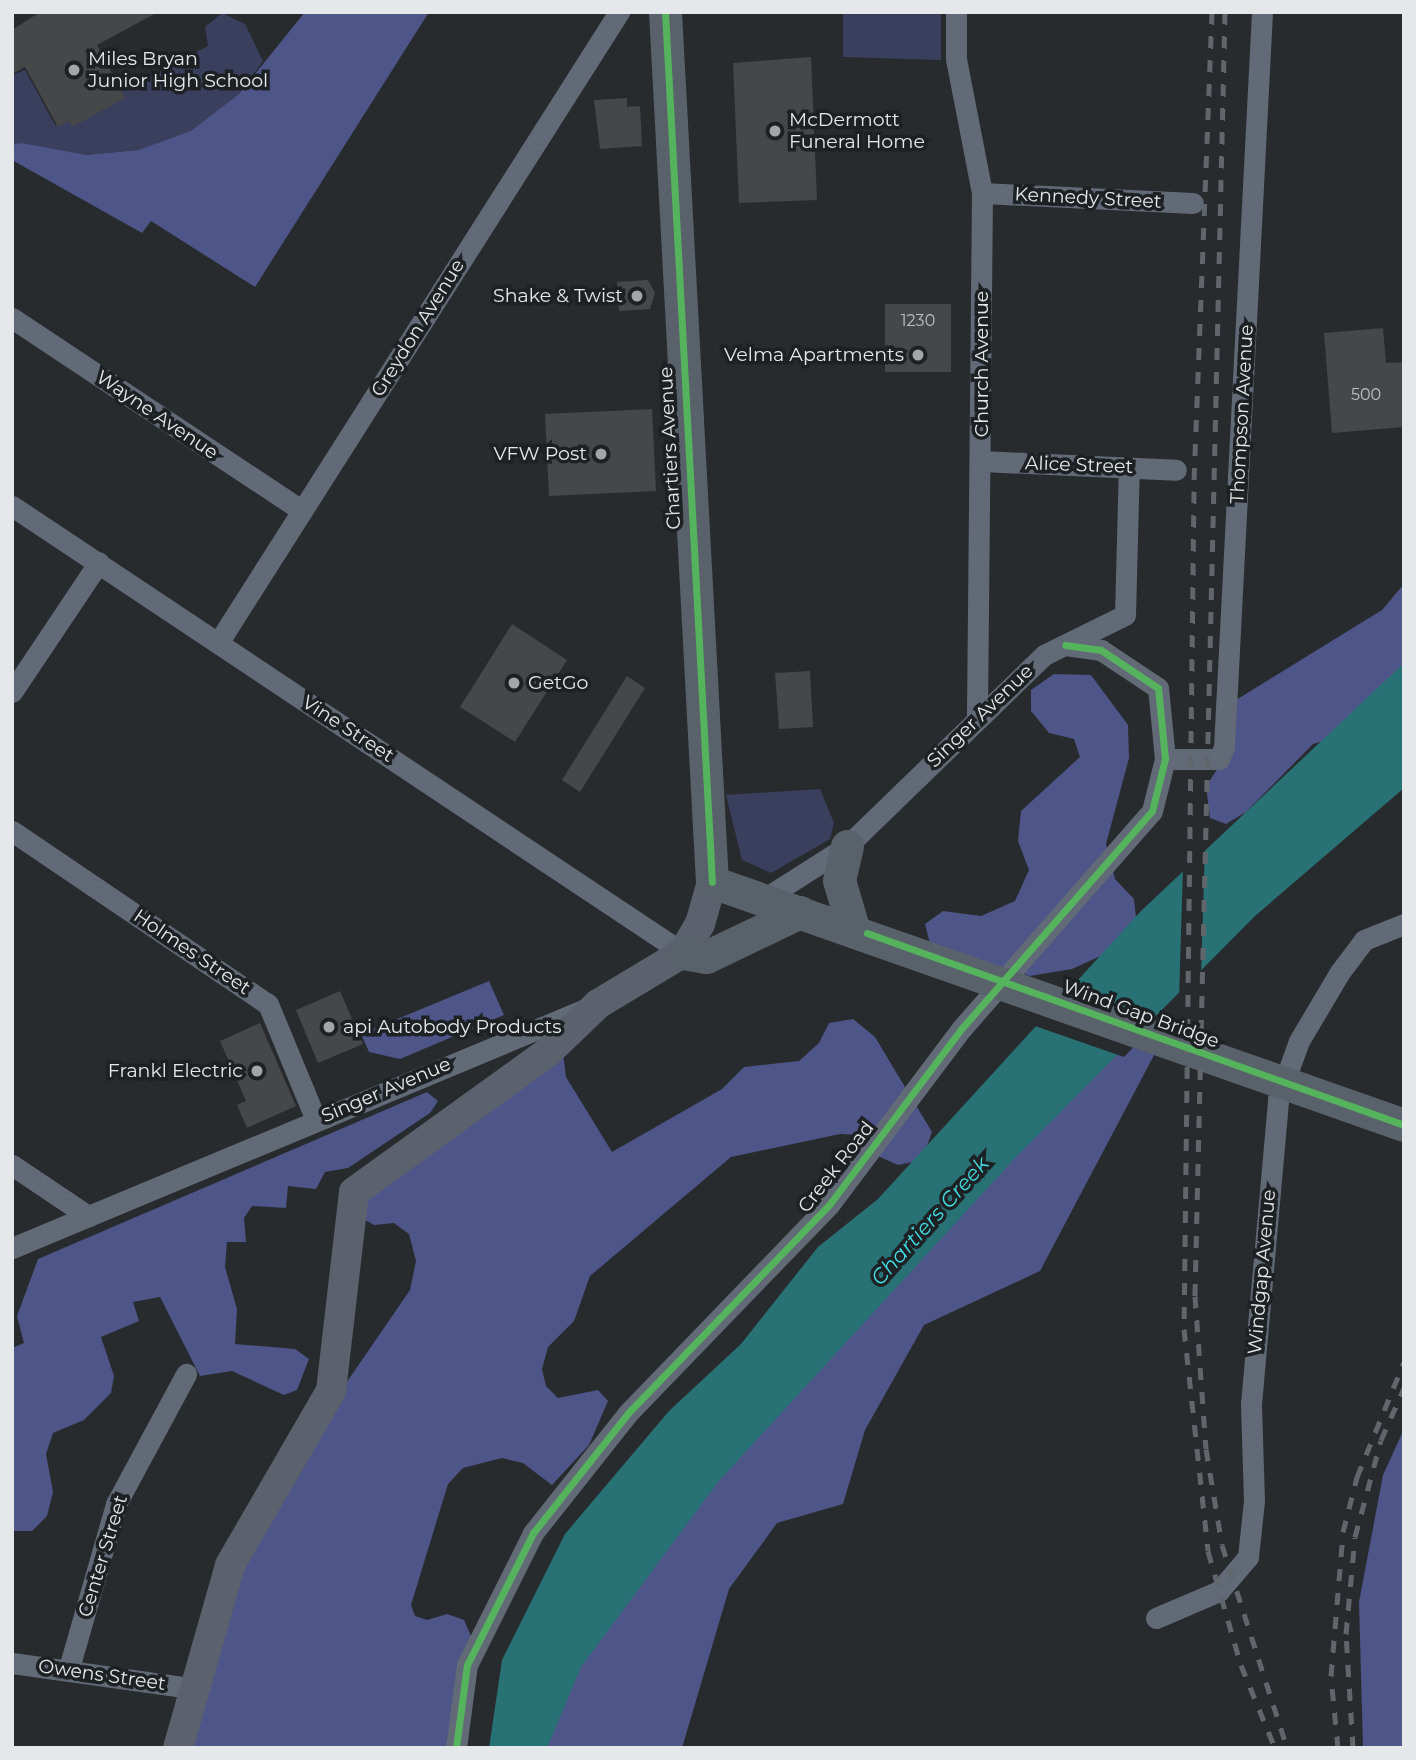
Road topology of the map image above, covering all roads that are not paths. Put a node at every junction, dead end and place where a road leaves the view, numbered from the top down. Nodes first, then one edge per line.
1 (619, 12) edge
2 (666, 12) edge
3 (956, 12) edge
4 (1262, 12) edge
5 (982, 193) junction
6 (1193, 203) dead end
7 (12, 318) edge
8 (981, 461) junction
9 (1129, 467) junction
10 (1176, 470) dead end
11 (12, 506) edge
12 (302, 511) junction
13 (99, 562) junction
14 (218, 643) junction
15 (1065, 645) junction
16 (12, 692) edge
17 (977, 718) junction
18 (1165, 759) junction
19 (12, 831) edge
20 (847, 846) junction
21 (712, 882) junction
22 (762, 900) junction
23 (800, 912) junction
24 (1404, 924) edge
25 (860, 931) junction
26 (683, 953) junction
27 (598, 1004) junction
28 (316, 1120) junction
29 (1404, 1125) edge
30 (12, 1165) edge
31 (88, 1216) junction
32 (12, 1248) edge
33 (186, 1374) dead end
34 (1156, 1618) dead end
35 (12, 1663) edge
36 (69, 1668) junction
37 (191, 1688) junction
38 (178, 1748) edge
39 (456, 1748) edge

1 - 12 street, Greydon Avenue
2 - 21 main road, Chartiers Avenue
3 - 5 street, Church Avenue
4 - 18 street, Thompson Avenue
5 - 6 street, Kennedy Street
5 - 8 street, Church Avenue
7 - 12 street, Wayne Avenue
8 - 9 street, Alice Street
8 - 17 street, Church Avenue
9 - 10 street, Alice Street
9 - 15 street, Singer Avenue
11 - 13 street, Vine Street
12 - 14 street, Greydon Avenue
13 - 14 street, Vine Street
13 - 16 street
14 - 26 street, Vine Street
15 - 17 street, Singer Avenue
15 - 18 street, Creek Road
17 - 20 street, Singer Avenue
18 - 39 street, Creek Road
19 - 28 street, Holmes Street
20 - 22 street, Singer Avenue
20 - 25 main road
21 - 22 main road, Wind Gap Bridge
21 - 26 street, Singer Avenue
22 - 23 main road, Wind Gap Bridge
23 - 25 main road, Wind Gap Bridge
23 - 26 main road
24 - 34 street, Windgap Avenue
25 - 29 main road, Wind Gap Bridge
26 - 27 street, Singer Avenue
27 - 28 street, Singer Avenue
27 - 37 street
28 - 31 street, Singer Avenue
30 - 31 street
31 - 32 street, Singer Avenue
33 - 36 street, Center Street
35 - 36 street, Owens Street
36 - 37 street, Owens Street
37 - 38 street

